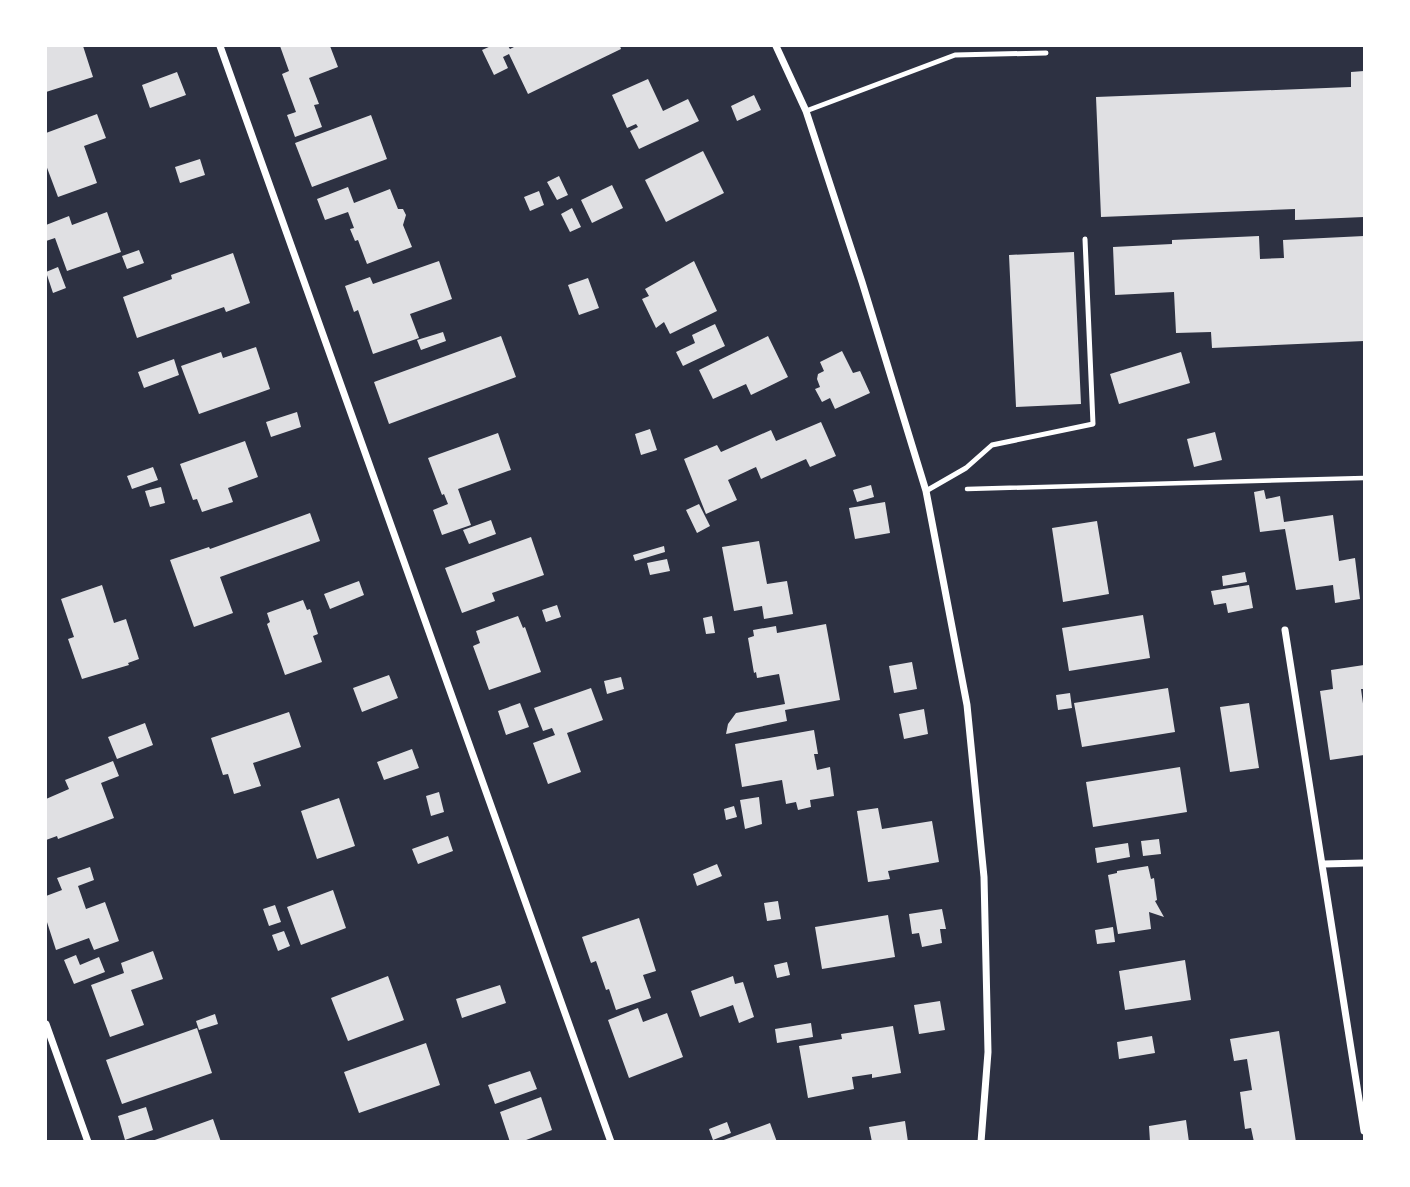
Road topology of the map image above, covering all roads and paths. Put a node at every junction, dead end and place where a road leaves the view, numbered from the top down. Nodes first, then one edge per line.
1 (220, 46) edge
2 (776, 46) edge
3 (1046, 53) dead end
4 (806, 111) junction
5 (1085, 239) dead end
6 (1364, 478) edge
7 (926, 491) junction
8 (1286, 630) dead end
9 (1364, 863) edge
10 (1323, 864) junction
11 (46, 1024) edge
12 (1364, 1131) edge
13 (88, 1142) edge
14 (611, 1142) edge
15 (981, 1142) edge

1 - 14 street
2 - 4 street
3 - 4 lane
4 - 7 street
5 - 7 lane
6 - 7 path
7 - 15 street
8 - 10 street
9 - 10 street
10 - 12 street
11 - 13 street

